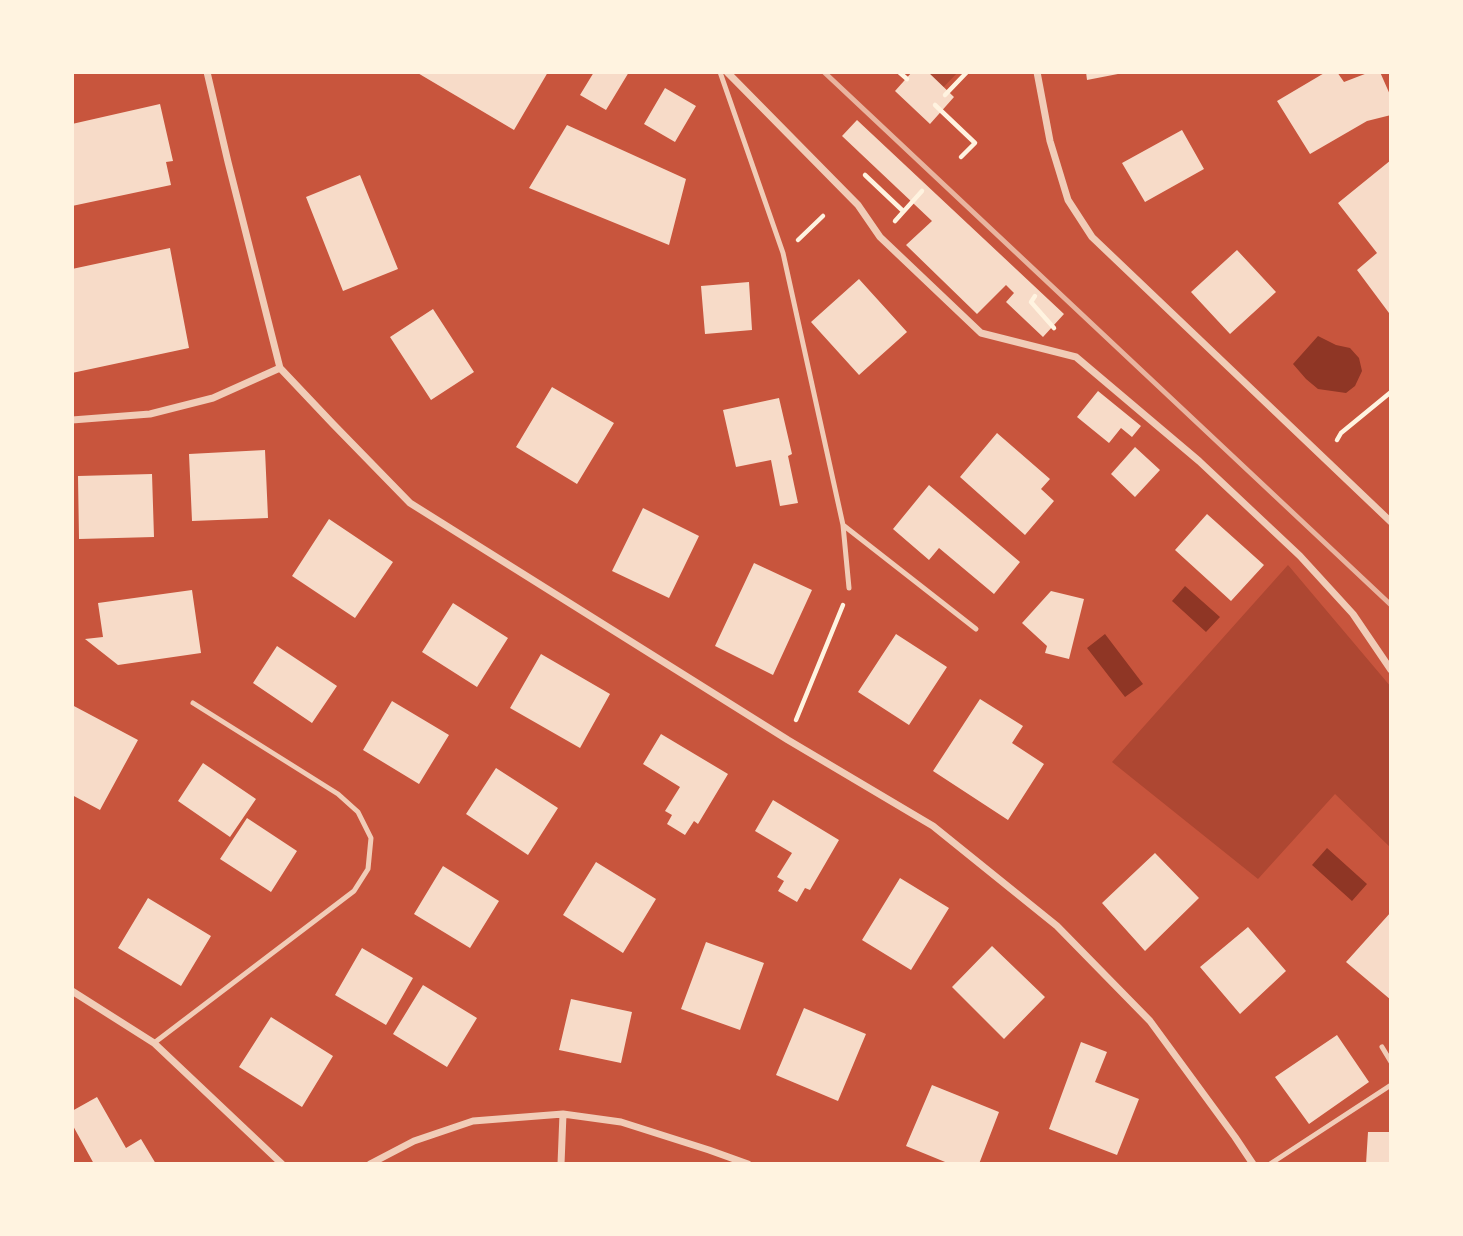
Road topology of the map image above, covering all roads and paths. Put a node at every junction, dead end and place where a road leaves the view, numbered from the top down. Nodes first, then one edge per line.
1 (207, 72) edge
2 (720, 72) edge
3 (727, 72) edge
4 (900, 72) edge
5 (967, 72) edge
6 (1037, 72) edge
7 (907, 79) dead end
8 (945, 95) dead end
9 (935, 105) dead end
10 (961, 157) dead end
11 (865, 174) dead end
12 (922, 191) dead end
13 (823, 216) dead end
14 (783, 254) junction
15 (1056, 316) dead end
16 (1050, 324) dead end
17 (279, 368) junction
18 (1391, 392) edge
19 (72, 420) edge
20 (1325, 459) junction
21 (1391, 522) edge
22 (844, 525) junction
23 (849, 588) joint
24 (976, 629) dead end
25 (1391, 670) edge
26 (193, 703) dead end
27 (788, 740) junction
28 (72, 991) edge
29 (153, 1043) junction
30 (1382, 1047) dead end
31 (1391, 1062) edge
32 (1391, 1085) edge
33 (563, 1114) junction
34 (282, 1164) edge
35 (370, 1164) edge
36 (561, 1164) edge
37 (748, 1164) edge
38 (1253, 1164) edge
39 (1270, 1164) edge

1 - 17 street
2 - 14 lane
3 - 25 street
4 - 7 path
5 - 8 path
6 - 20 street
9 - 10 path
11 - 12 path
13 - 14 path
14 - 22 lane
15 - 16 path
17 - 19 street
17 - 27 street
18 - 20 path
20 - 21 street
22 - 23 lane
22 - 24 lane
23 - 27 path
26 - 29 lane
27 - 38 street
28 - 29 street
29 - 34 street
30 - 31 lane
32 - 39 lane
33 - 35 street
33 - 36 street
33 - 37 street

